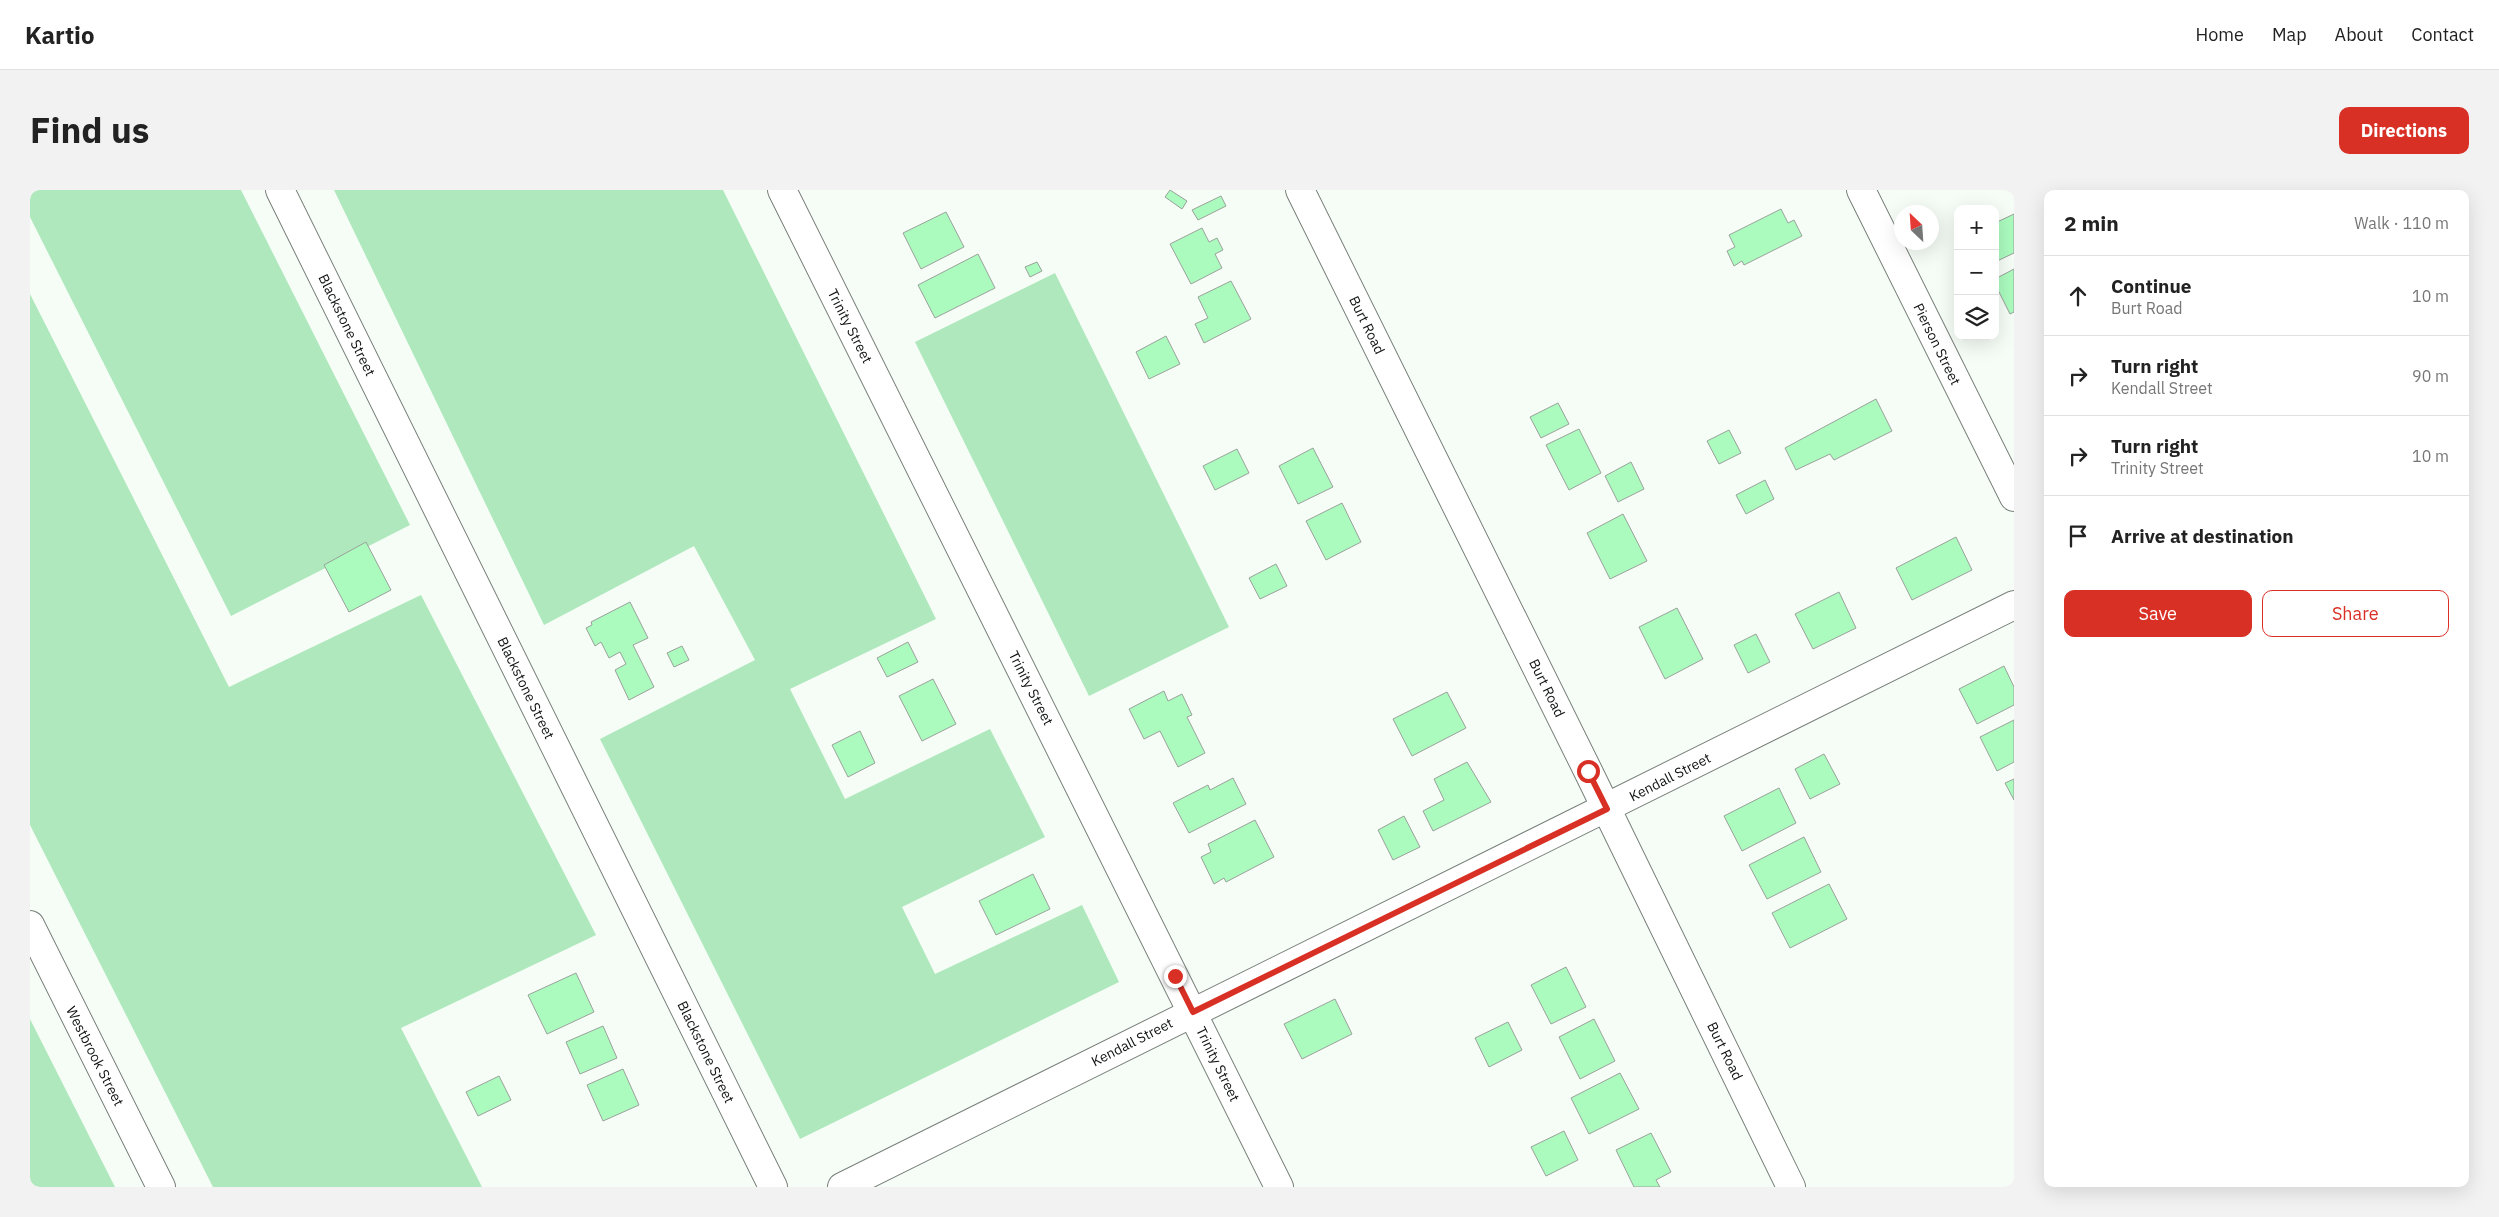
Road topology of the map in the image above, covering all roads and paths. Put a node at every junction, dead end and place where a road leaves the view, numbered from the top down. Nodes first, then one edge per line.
1 (280, 190) edge
2 (782, 190) edge
3 (1300, 190) edge
4 (1861, 190) edge
5 (2014, 497) edge
6 (2014, 605) edge
7 (1607, 809) junction
8 (30, 925) edge
9 (1193, 1012) junction
10 (161, 1187) edge
11 (772, 1187) edge
12 (842, 1187) edge
13 (1279, 1187) edge
14 (1791, 1187) edge

1 - 11 street, Blackstone Street
2 - 9 street, Trinity Street
3 - 7 street, Burt Road
4 - 5 street, Pierson Street
6 - 7 street, Kendall Street
7 - 9 street, Kendall Street
7 - 14 street, Burt Road
8 - 10 street, Westbrook Street
9 - 12 street, Kendall Street
9 - 13 street, Trinity Street

